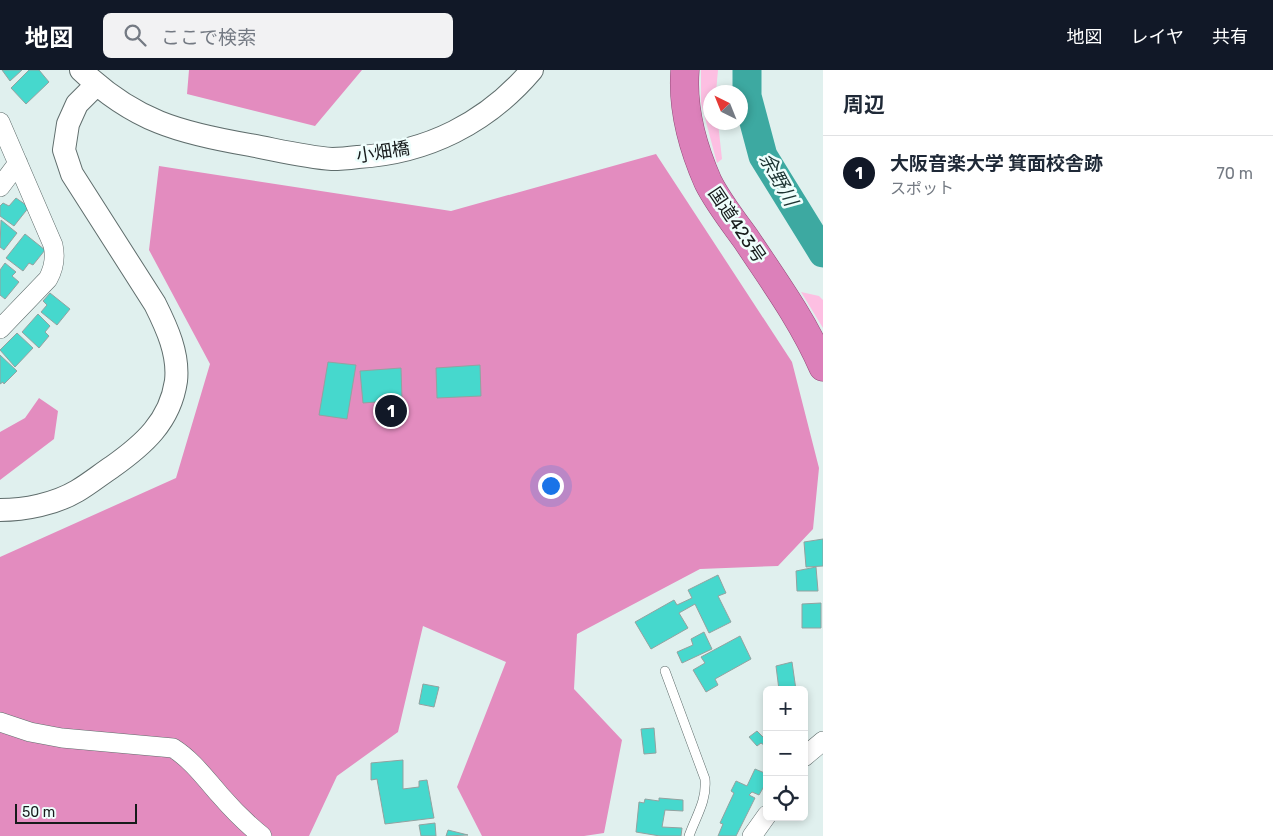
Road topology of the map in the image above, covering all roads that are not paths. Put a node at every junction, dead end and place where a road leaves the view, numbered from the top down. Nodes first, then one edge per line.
1 (532, 70) edge
2 (685, 70) edge
3 (88, 78) edge
4 (0, 122) edge
5 (18, 163) junction
6 (0, 187) edge
7 (0, 329) edge
8 (823, 367) edge
9 (0, 510) edge
10 (665, 671) dead end
11 (0, 722) edge
12 (823, 741) edge
13 (808, 754) edge
14 (763, 821) edge
15 (262, 836) edge
16 (689, 836) edge
17 (752, 836) edge

1 - 3 street, 小畑橋
2 - 8 highway, 国道423号
3 - 9 street
4 - 5 street
5 - 6 street
5 - 7 street
10 - 16 lane
11 - 15 street
12 - 13 street
14 - 17 street

